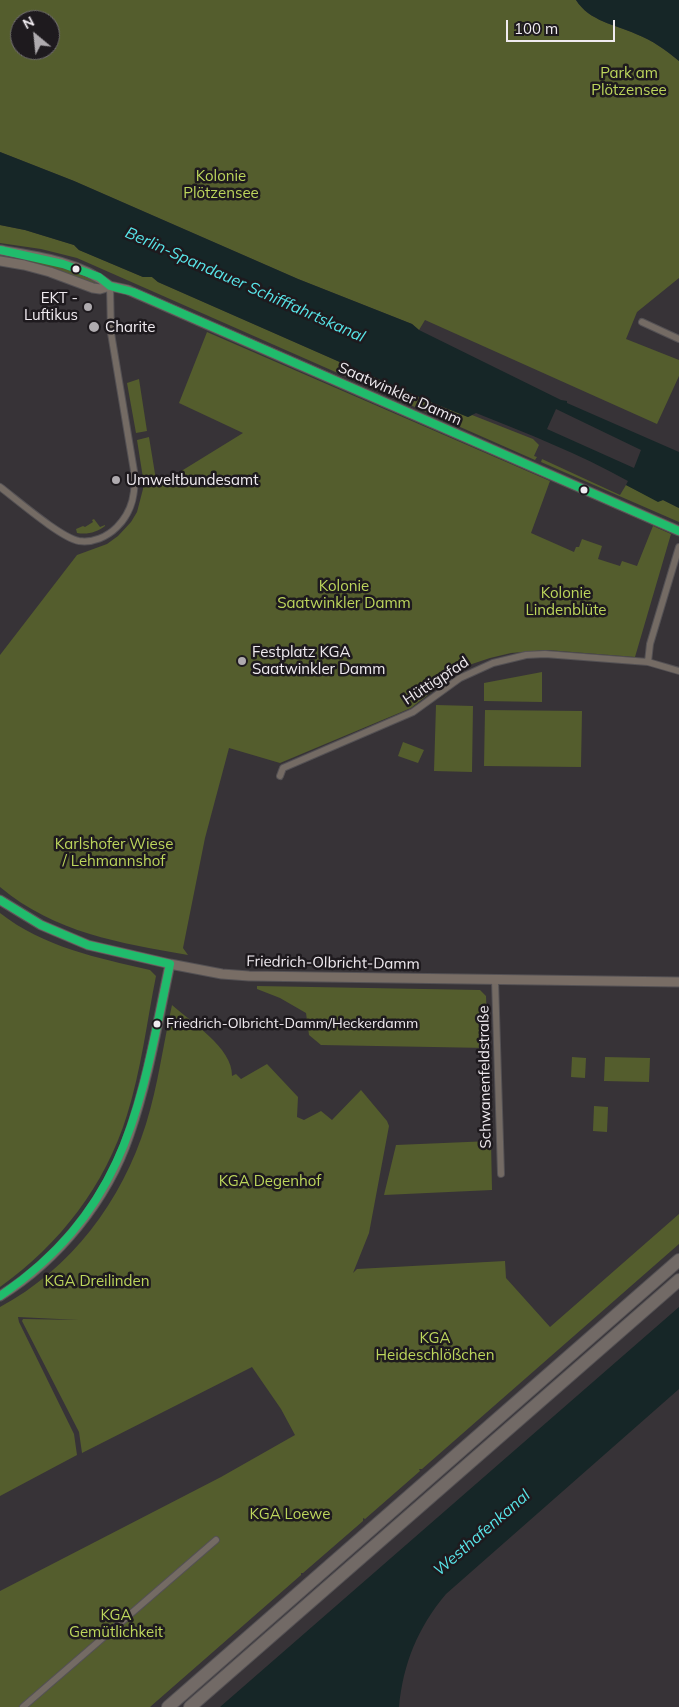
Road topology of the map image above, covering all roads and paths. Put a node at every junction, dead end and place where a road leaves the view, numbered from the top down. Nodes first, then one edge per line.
1 (0, 250) edge
2 (0, 261) edge
3 (110, 286) junction
4 (642, 322) dead end
5 (679, 339) edge
6 (0, 487) edge
7 (679, 531) edge
8 (679, 547) edge
9 (648, 662) junction
10 (679, 671) edge
11 (280, 776) dead end
12 (0, 900) edge
13 (170, 964) junction
14 (495, 980) junction
15 (679, 982) edge
16 (500, 1174) dead end
17 (679, 1260) edge
18 (679, 1280) edge
19 (0, 1296) edge
20 (216, 1540) dead end
21 (23, 1707) edge
22 (168, 1707) edge
23 (190, 1707) edge

1 - 3 street, Saatwinkler Damm
2 - 3 street, Saatwinkler Damm
3 - 6 street
3 - 7 street, Saatwinkler Damm
4 - 5 street
8 - 9 street
9 - 10 street, Hüttigpfad
9 - 11 street, Hüttigpfad
12 - 13 street, Friedrich-Olbricht-Damm
13 - 14 street, Friedrich-Olbricht-Damm
13 - 19 street
14 - 15 street, Friedrich-Olbricht-Damm
14 - 16 street, Schwanenfeldstraße
17 - 22 highway
18 - 23 highway
20 - 21 street

